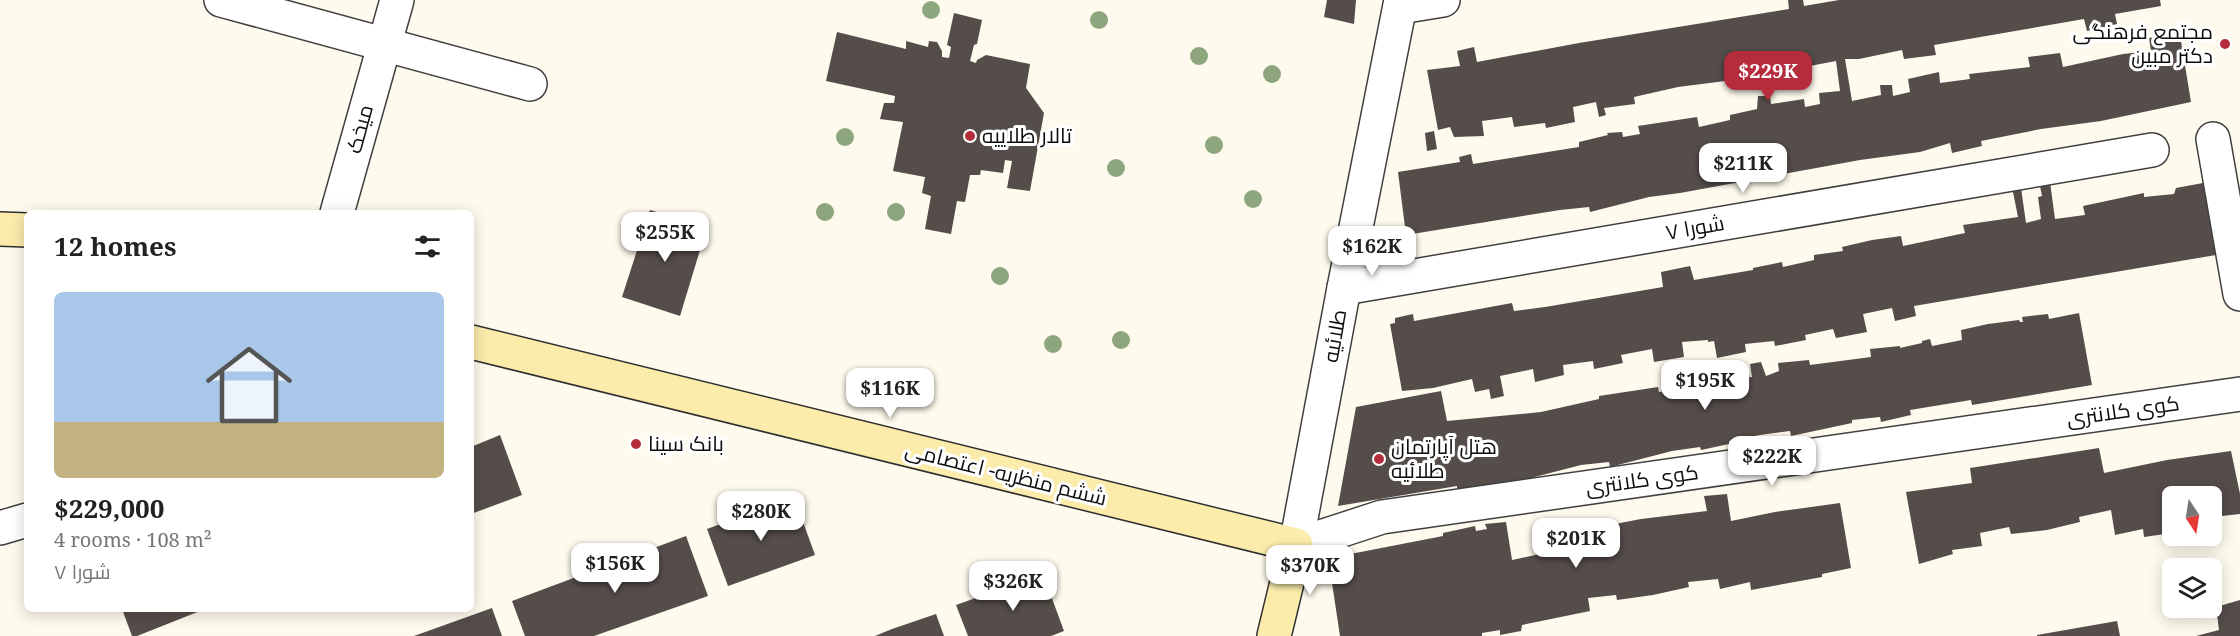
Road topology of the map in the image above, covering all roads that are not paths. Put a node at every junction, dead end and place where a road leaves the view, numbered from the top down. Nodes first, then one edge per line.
1 (221, 0) edge
2 (397, 0) edge
3 (1443, 0) edge
4 (1400, 4) edge
5 (383, 46) junction
6 (530, 84) dead end
7 (2213, 139) dead end
8 (2152, 150) dead end
9 (338, 210) edge
10 (0, 229) edge
11 (24, 230) edge
12 (1344, 288) junction
13 (2240, 294) edge
14 (474, 343) edge
15 (2240, 394) edge
16 (24, 521) edge
17 (0, 528) edge
18 (1296, 545) junction
19 (1274, 636) edge

1 - 5 street
2 - 5 street, میخک
3 - 4 street
4 - 12 street, طلائیه
5 - 6 street
5 - 9 street, میخک
7 - 13 street
8 - 12 street, شورا ۷
10 - 11 main road
12 - 18 street, طلائیه
14 - 18 main road, ششم منظریه- اعتصامی
15 - 18 street, کوی کلانتری
16 - 17 street
18 - 19 main road, طلائیه

